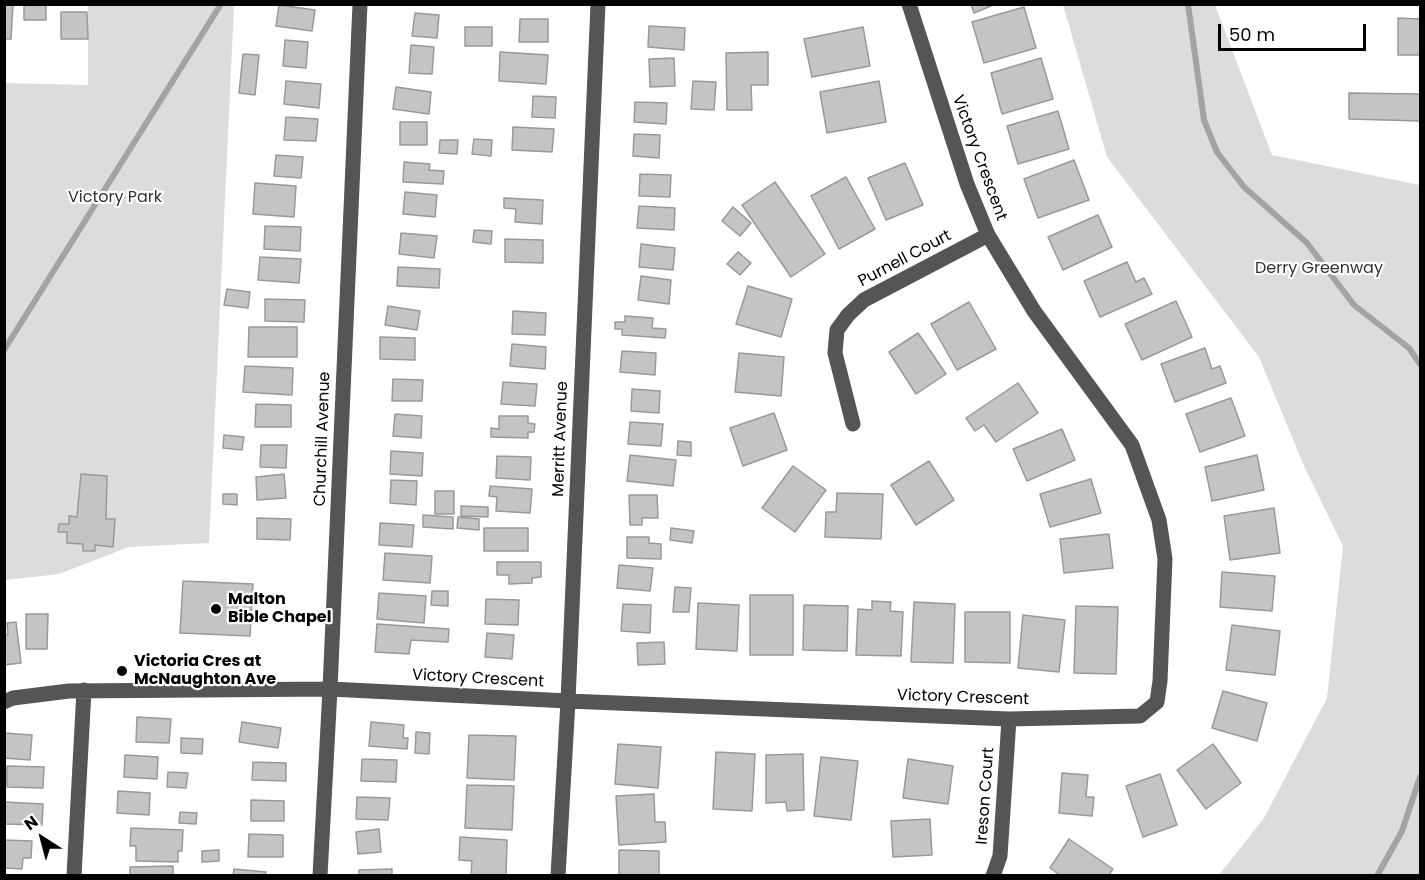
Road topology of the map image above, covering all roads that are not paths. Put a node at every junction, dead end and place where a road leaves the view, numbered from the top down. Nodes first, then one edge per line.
1 (360, 4) edge
2 (598, 4) edge
3 (909, 4) edge
4 (988, 235) junction
5 (853, 424) dead end
6 (330, 689) junction
7 (84, 690) junction
8 (568, 701) junction
9 (4, 702) edge
10 (1009, 719) junction
11 (74, 876) edge
12 (320, 876) edge
13 (558, 876) edge
14 (993, 876) edge

1 - 6 street, Churchill Avenue
2 - 8 street, Merritt Avenue
3 - 4 street, Victory Crescent
4 - 5 street, Purnell Court
4 - 10 street, Victory Crescent
6 - 7 street, Victory Crescent
6 - 8 street, Victory Crescent
6 - 12 street, Churchill Avenue
7 - 9 street, Victory Crescent
7 - 11 street
8 - 10 street, Victory Crescent
8 - 13 street, Merritt Avenue
10 - 14 street, Ireson Court

